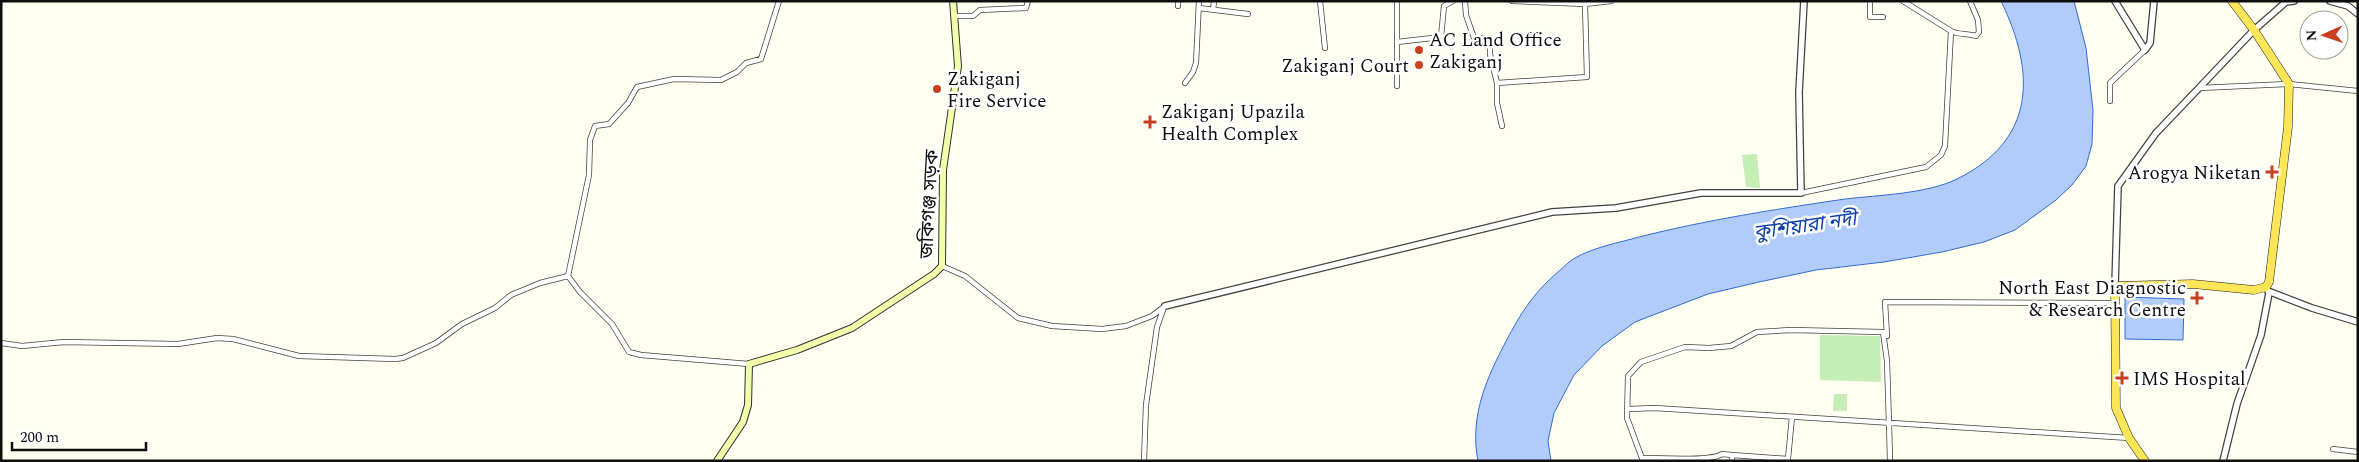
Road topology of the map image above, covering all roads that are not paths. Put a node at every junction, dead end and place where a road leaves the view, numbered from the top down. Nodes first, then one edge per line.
1 (779, 1) edge
2 (953, 1) edge
3 (1028, 1) edge
4 (1199, 1) edge
5 (1214, 1) edge
6 (1320, 1) edge
7 (1397, 1) edge
8 (1453, 1) edge
9 (1465, 1) edge
10 (1512, 1) edge
11 (1611, 1) edge
12 (1804, 1) edge
13 (1870, 1) edge
14 (1903, 1) edge
15 (1970, 1) edge
16 (2116, 1) edge
17 (2154, 1) edge
18 (2232, 1) edge
19 (2294, 1) edge
20 (2330, 1) edge
21 (1602, 2) edge
22 (1584, 4) junction
23 (1199, 8) junction
24 (1214, 10) junction
25 (1248, 14) dead end
26 (2358, 14) edge
27 (954, 16) junction
28 (1883, 17) dead end
29 (2254, 30) junction
30 (1951, 31) junction
31 (1396, 42) junction
32 (1325, 48) dead end
33 (2145, 50) junction
34 (1185, 83) dead end
35 (1497, 83) junction
36 (2290, 84) junction
37 (1396, 86) dead end
38 (2199, 88) junction
39 (2358, 91) edge
40 (2110, 101) dead end
41 (1502, 126) dead end
42 (1801, 193) junction
43 (942, 266) junction
44 (568, 276) junction
45 (2115, 286) junction
46 (2267, 290) junction
47 (2115, 303) junction
48 (1165, 306) junction
49 (2358, 322) edge
50 (1, 343) edge
51 (749, 364) junction
52 (1628, 409) junction
53 (1792, 417) junction
54 (1889, 424) junction
55 (2129, 438) junction
56 (2333, 449) dead end
57 (2358, 452) edge
58 (1732, 455) junction
59 (1642, 459) edge
60 (717, 461) edge
61 (1144, 461) edge
62 (1732, 461) edge
63 (1890, 461) edge
64 (2145, 461) edge
65 (2223, 461) edge

1 - 44 street
2 - 27 main road, জকিগঞ্জ সড়ক
3 - 27 street
4 - 23 street
5 - 24 street
6 - 32 street
7 - 31 street
8 - 31 street
9 - 35 street
10 - 22 street
11 - 21 street
12 - 42 street
13 - 28 street
14 - 30 street
15 - 30 street
16 - 33 street
17 - 33 street
18 - 29 highway
19 - 29 street
20 - 26 street
21 - 22 street
22 - 35 street
23 - 24 street
23 - 34 street
24 - 25 street
27 - 43 main road, জকিগঞ্জ সড়ক
29 - 36 highway
29 - 38 street
30 - 42 street
31 - 37 street
33 - 40 street
35 - 41 street
36 - 38 street
36 - 39 street
36 - 46 highway
38 - 45 street
42 - 48 street
43 - 48 street
43 - 51 main road, জকিগঞ্জ সড়ক
44 - 50 street
44 - 51 street
45 - 46 highway
45 - 47 highway
46 - 49 street
46 - 65 street
47 - 54 street
47 - 55 highway
48 - 61 street
51 - 60 main road
52 - 53 street
52 - 54 street
52 - 59 street
53 - 54 street
53 - 58 street
54 - 55 street
54 - 63 street
55 - 64 highway
56 - 57 street
58 - 59 street
58 - 62 street

